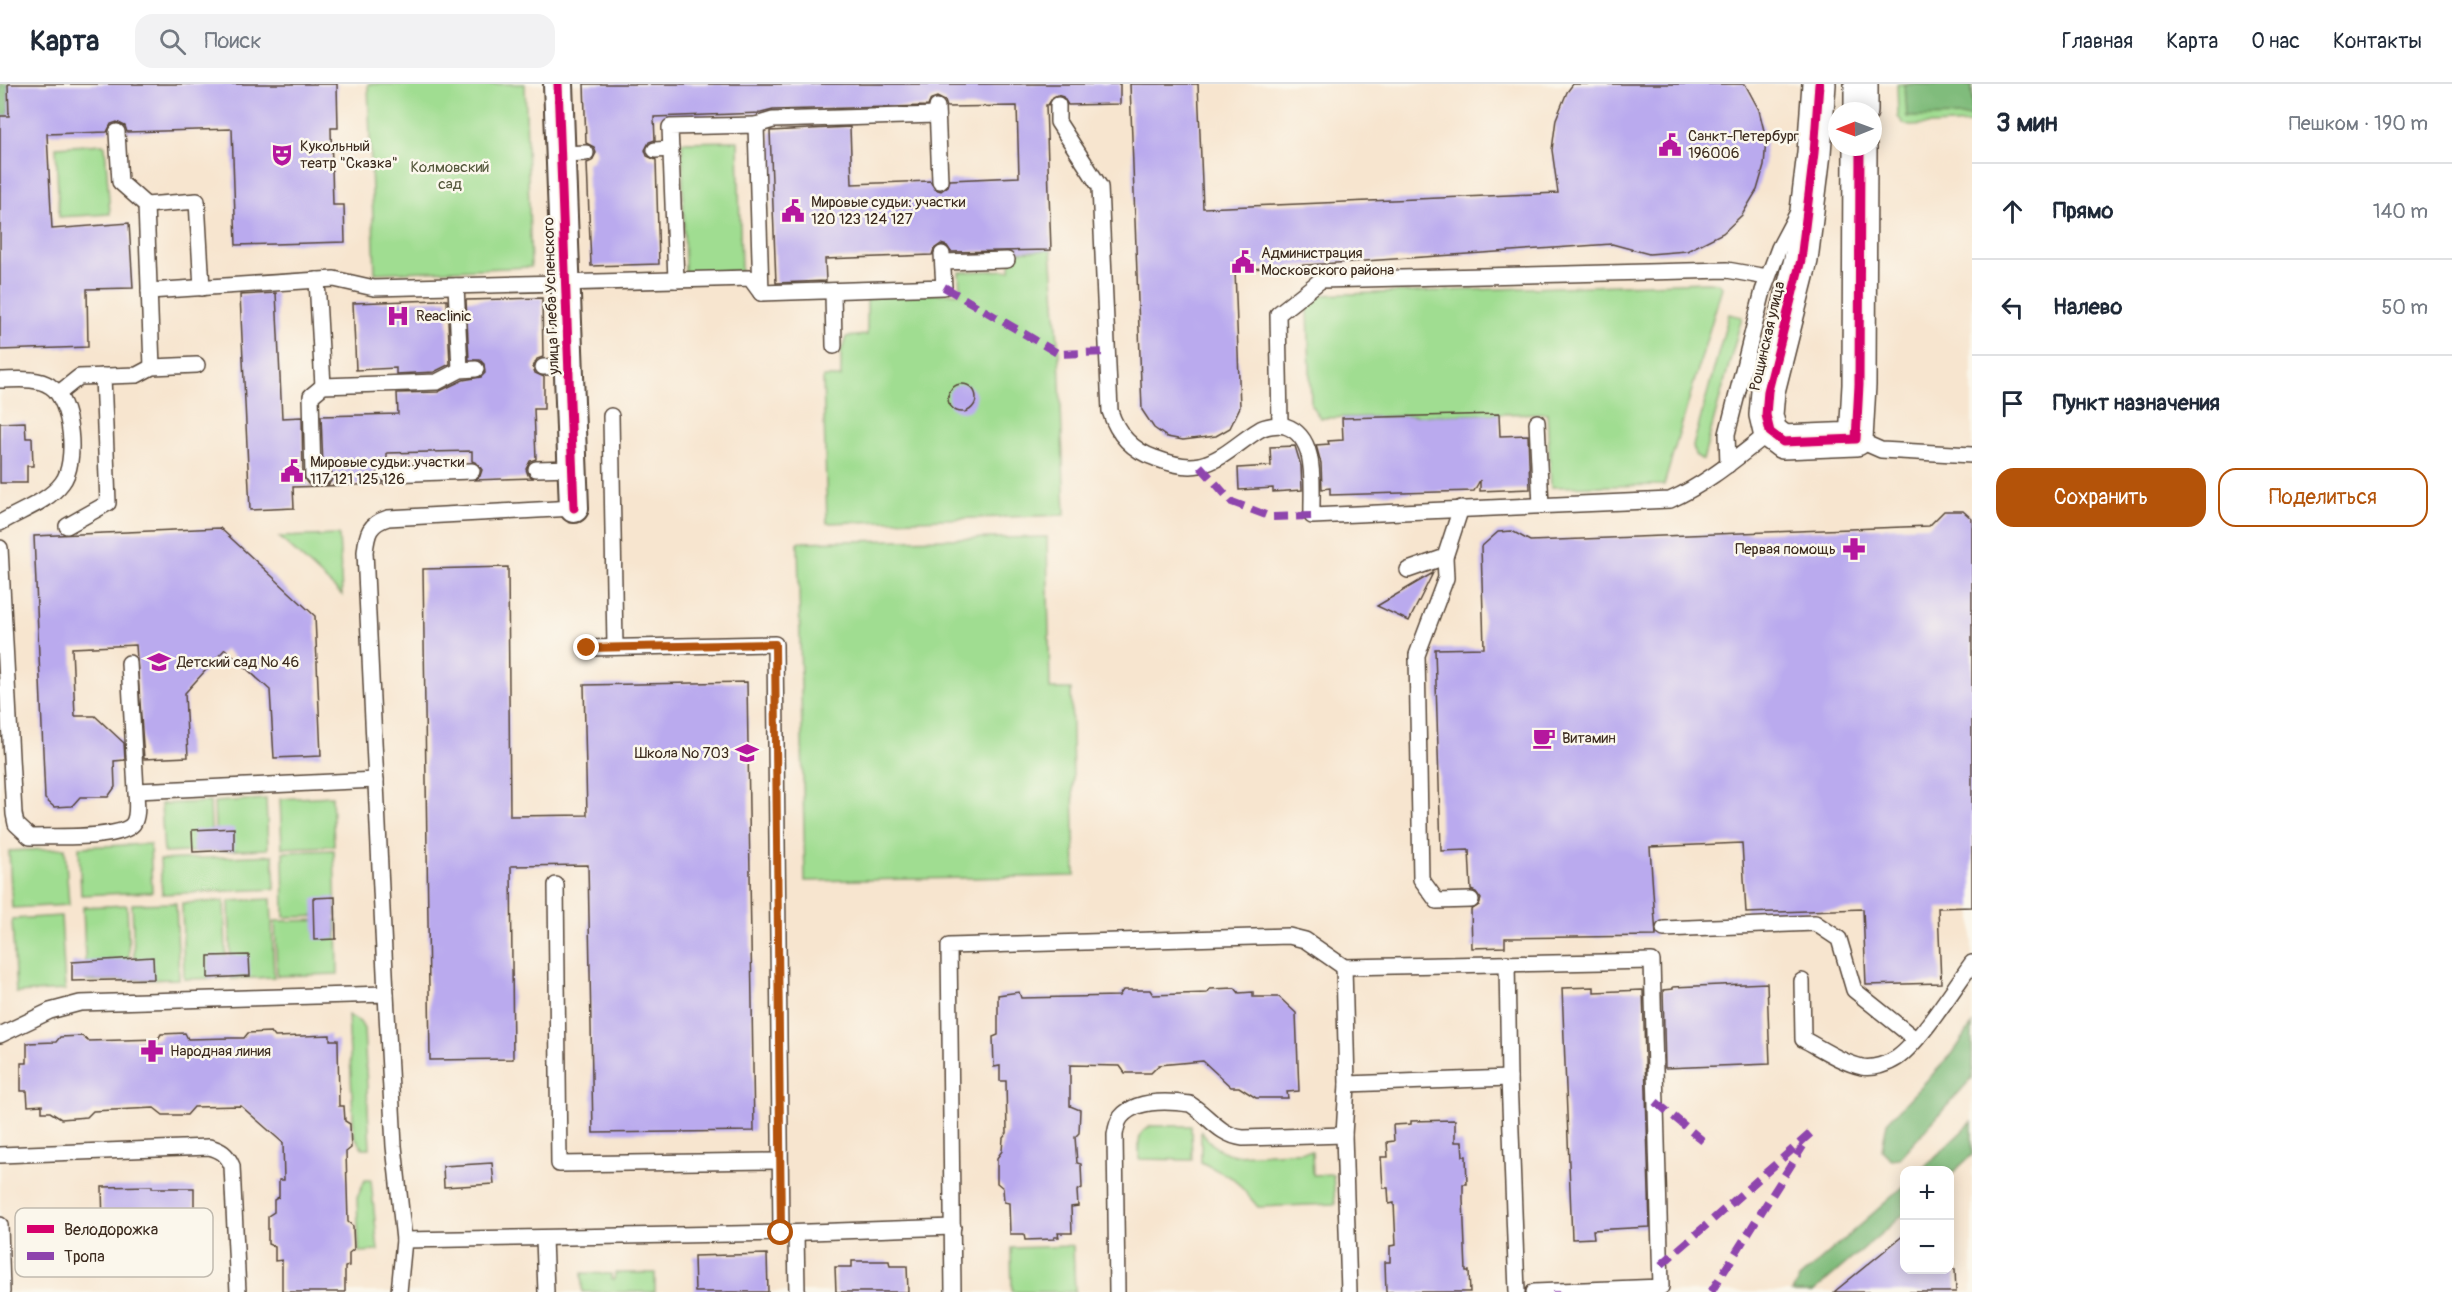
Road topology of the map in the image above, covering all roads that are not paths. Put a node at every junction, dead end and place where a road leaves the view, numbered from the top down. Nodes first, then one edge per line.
1 (558, 84) edge
2 (1819, 84) edge
3 (1861, 84) edge
4 (1861, 102) edge
5 (1058, 105) dead end
6 (756, 125) junction
7 (117, 132) dead end
8 (671, 149) junction
9 (655, 150) dead end
10 (1860, 156) edge
11 (940, 181) dead end
12 (1809, 193) junction
13 (146, 204) junction
14 (1006, 260) dead end
15 (1767, 277) junction
16 (317, 280) junction
17 (676, 280) junction
18 (566, 283) junction
19 (456, 286) junction
20 (202, 288) junction
21 (149, 291) junction
22 (833, 291) junction
23 (761, 293) junction
24 (834, 346) dead end
25 (197, 365) dead end
26 (152, 367) junction
27 (476, 369) dead end
28 (460, 370) junction
29 (103, 376) junction
30 (0, 380) edge
31 (323, 386) junction
32 (59, 393) junction
33 (611, 416) dead end
34 (1538, 422) dead end
35 (1280, 425) junction
36 (1770, 432) junction
37 (1856, 439) junction
38 (1972, 455) edge
39 (1728, 465) junction
40 (572, 468) junction
41 (536, 469) dead end
42 (472, 471) dead end
43 (387, 474) dead end
44 (324, 476) dead end
45 (1541, 506) junction
46 (574, 508) joint
47 (1461, 508) junction
48 (0, 523) edge
49 (67, 526) dead end
50 (0, 548) edge
51 (1445, 557) junction
52 (1408, 570) dead end
53 (615, 647) junction
54 (587, 648) dead end
55 (129, 663) dead end
56 (375, 780) junction
57 (136, 791) junction
58 (556, 885) dead end
59 (1471, 900) dead end
60 (1664, 929) dead end
61 (1507, 963) junction
62 (1972, 963) edge
63 (1344, 967) junction
64 (1802, 981) dead end
65 (386, 994) junction
66 (0, 1035) edge
67 (1915, 1039) junction
68 (1509, 1078) junction
69 (1347, 1084) junction
70 (1344, 1135) junction
71 (0, 1155) edge
72 (780, 1161) junction
73 (0, 1225) edge
74 (953, 1227) junction
75 (788, 1233) junction
76 (544, 1238) junction
77 (404, 1240) junction
78 (2, 1292) edge
79 (238, 1292) edge
80 (399, 1292) edge
81 (546, 1292) edge
82 (797, 1292) edge
83 (954, 1292) edge
84 (1117, 1292) edge
85 (1349, 1292) edge
86 (1517, 1292) edge
87 (1534, 1292) edge

1 - 18 street, улица Глеба Успенского
2 - 12 street, Рощинская улица
3 - 4 street
5 - 35 lane
6 - 8 lane
6 - 11 lane
6 - 23 lane
7 - 13 lane
8 - 9 lane
8 - 17 lane
10 - 37 street
12 - 15 lane
12 - 36 street, Рощинская улица
13 - 20 lane
13 - 21 lane
14 - 22 lane
15 - 35 lane
15 - 39 lane
16 - 19 lane
16 - 20 lane
16 - 31 lane
17 - 18 lane
17 - 23 lane
18 - 19 lane
18 - 40 street, улица Глеба Успенского
19 - 28 lane
20 - 21 lane
21 - 26 lane
22 - 23 lane
22 - 24 lane
25 - 26 lane
26 - 29 lane
27 - 28 lane
28 - 31 lane
29 - 32 lane
29 - 49 lane
30 - 32 lane
31 - 44 lane
32 - 48 lane
33 - 53 lane
34 - 45 lane
35 - 47 lane
36 - 37 street
36 - 39 lane
37 - 38 lane
39 - 45 lane
40 - 41 lane
40 - 46 street, улица Глеба Успенского
42 - 43 lane
45 - 47 lane
46 - 56 lane
47 - 51 lane
50 - 57 lane
51 - 52 lane
51 - 59 lane
53 - 54 lane
53 - 72 lane
55 - 57 lane
56 - 57 lane
56 - 65 lane
58 - 72 lane
60 - 67 lane
61 - 63 lane
61 - 68 lane
61 - 87 lane
62 - 67 lane
63 - 69 lane
63 - 74 lane
64 - 67 lane
65 - 66 lane
65 - 77 lane
68 - 69 lane
68 - 86 lane
69 - 70 lane
70 - 84 lane
70 - 85 lane
71 - 79 lane
72 - 75 lane
73 - 78 lane
74 - 75 lane
74 - 83 lane
75 - 76 lane
75 - 82 lane
76 - 77 lane
76 - 81 lane
77 - 80 lane

